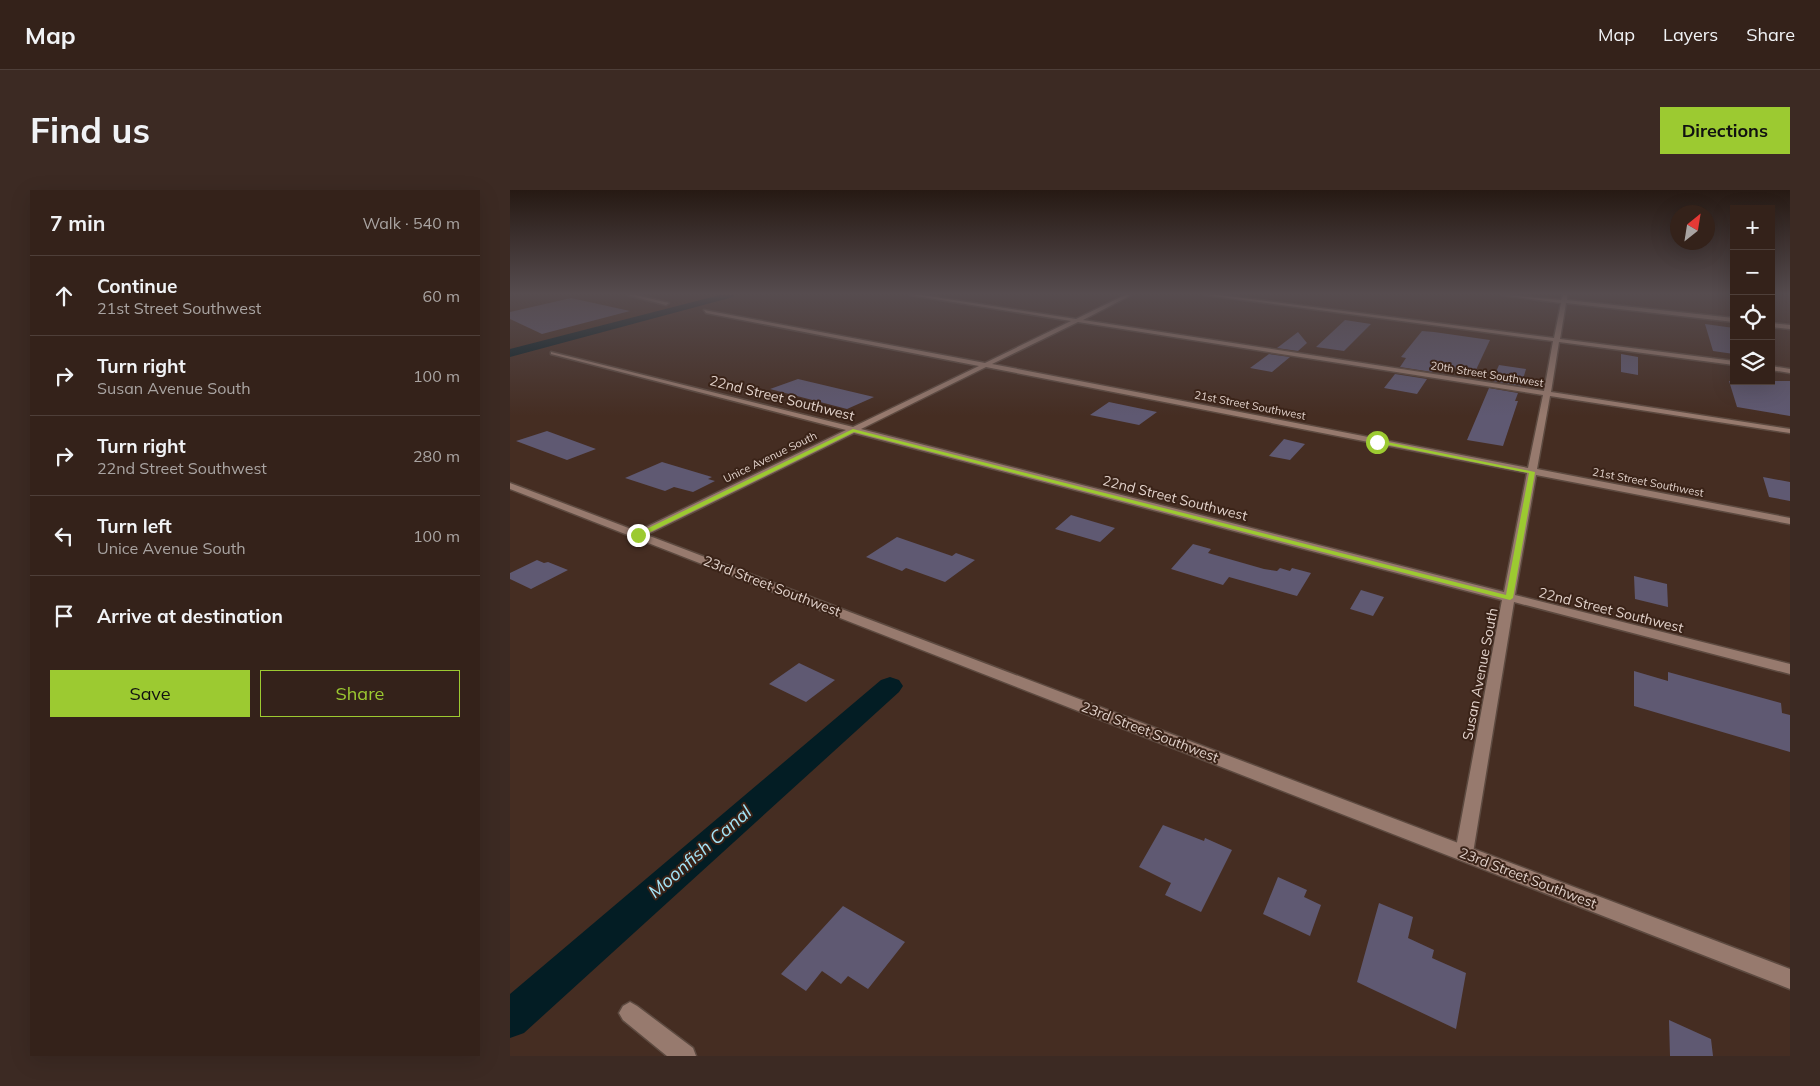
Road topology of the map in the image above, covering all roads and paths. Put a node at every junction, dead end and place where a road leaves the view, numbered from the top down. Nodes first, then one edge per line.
1 (829, 335) edge
2 (1045, 335) edge
3 (1176, 335) edge
4 (1521, 335) edge
5 (1558, 335) edge
6 (1557, 340) junction
7 (553, 353) dead end
8 (1730, 362) edge
9 (985, 365) junction
10 (1775, 368) edge
11 (1790, 370) edge
12 (1547, 393) junction
13 (853, 430) junction
14 (1790, 431) edge
15 (1532, 472) junction
16 (513, 489) edge
17 (1790, 521) edge
18 (638, 535) junction
19 (1510, 598) junction
20 (1790, 669) edge
21 (1464, 853) junction
22 (1790, 979) edge
23 (630, 1013) dead end
24 (685, 1056) edge

1 - 9 street, 21st Street Southwest
2 - 9 street, Unice Avenue South
3 - 12 street, 20th Street Southwest
4 - 6 street
5 - 6 street, Susan Avenue South
6 - 8 street
6 - 12 street, Susan Avenue South
7 - 13 street, 22nd Street Southwest
9 - 13 street, Unice Avenue South
9 - 15 street, 21st Street Southwest
10 - 11 street
12 - 14 street, 20th Street Southwest
12 - 15 street, Susan Avenue South
13 - 18 street, Unice Avenue South
13 - 19 street, 22nd Street Southwest
15 - 17 street, 21st Street Southwest
15 - 19 street, Susan Avenue South
16 - 18 street, 23rd Street Southwest
18 - 21 street, 23rd Street Southwest
19 - 20 street, 22nd Street Southwest
19 - 21 street, Susan Avenue South
21 - 22 street, 23rd Street Southwest
23 - 24 street

